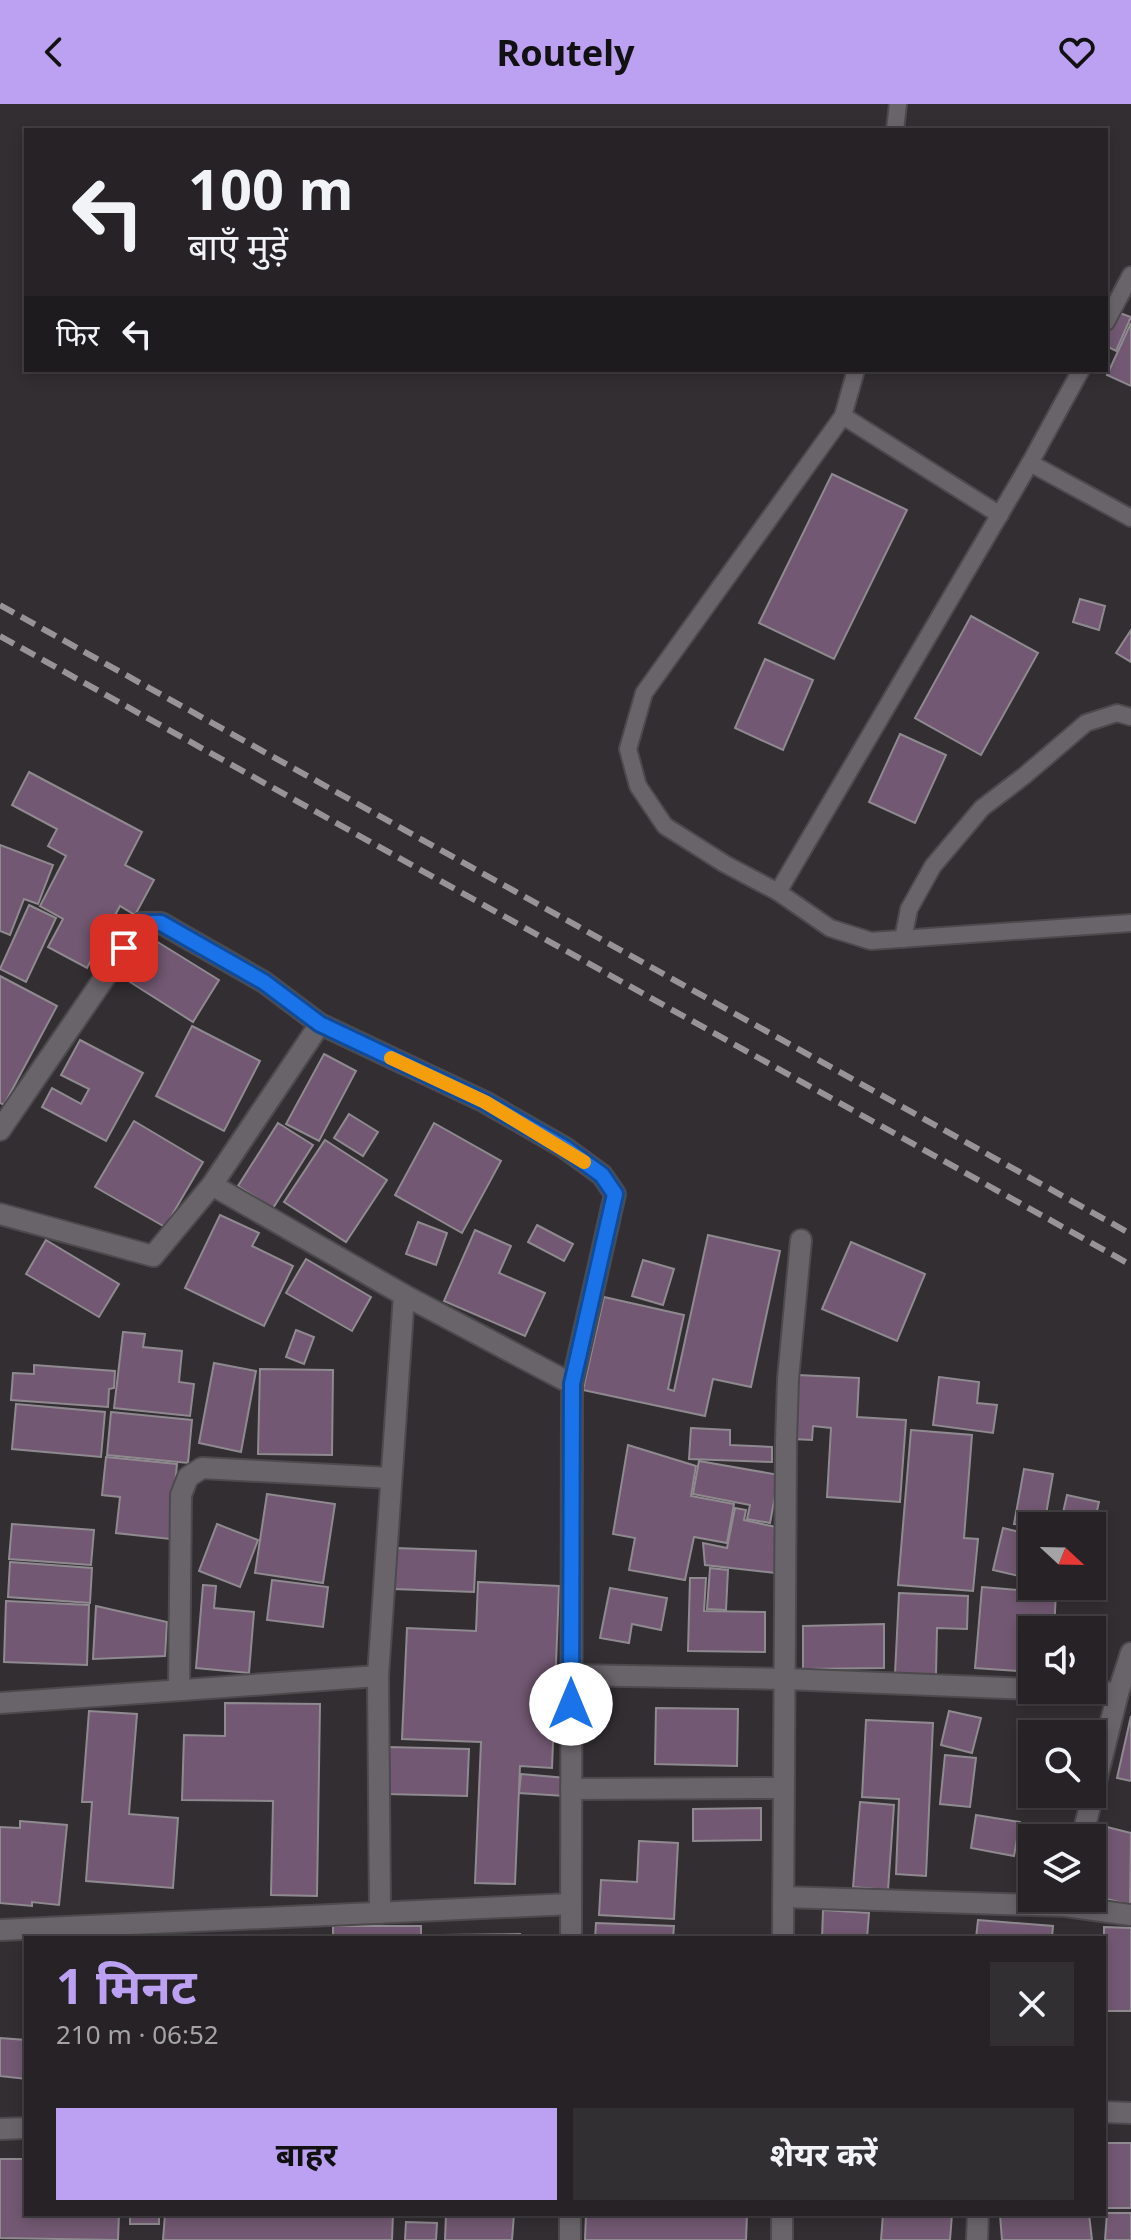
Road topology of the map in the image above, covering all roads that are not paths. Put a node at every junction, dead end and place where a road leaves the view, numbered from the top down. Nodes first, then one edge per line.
1 (898, 104) edge
2 (895, 128) edge
3 (1131, 275) edge
4 (1108, 318) edge
5 (855, 372) edge
6 (1080, 372) edge
7 (843, 416) junction
8 (1030, 463) junction
9 (1000, 515) junction
10 (1131, 518) edge
11 (1131, 717) edge
12 (778, 892) junction
13 (1131, 923) edge
14 (903, 939) junction
15 (320, 1024) junction
16 (0, 1130) edge
17 (212, 1185) junction
18 (0, 1214) edge
19 (801, 1240) dead end
20 (404, 1295) junction
21 (572, 1384) junction
22 (390, 1478) junction
23 (1131, 1653) edge
24 (571, 1675) junction
25 (378, 1676) junction
26 (785, 1679) junction
27 (1018, 1688) edge
28 (179, 1689) junction
29 (1106, 1692) edge
30 (1118, 1693) junction
31 (0, 1703) edge
32 (784, 1788) junction
33 (571, 1789) junction
34 (1085, 1824) edge
35 (784, 1897) junction
36 (1018, 1901) edge
37 (571, 1904) junction
38 (1106, 1910) edge
39 (380, 1913) junction
40 (1131, 1915) edge
41 (0, 1930) edge
42 (571, 1936) edge
43 (783, 1936) edge
44 (1106, 2112) edge
45 (1131, 2113) edge
46 (24, 2128) edge
47 (0, 2129) edge
48 (570, 2216) edge
49 (782, 2216) edge
50 (978, 2216) edge
51 (570, 2240) edge
52 (782, 2240) edge
53 (977, 2240) edge

1 - 2 lane
3 - 4 lane
5 - 7 lane
6 - 8 lane
7 - 9 lane
7 - 12 lane
8 - 9 lane
8 - 10 lane
9 - 12 lane
11 - 14 lane
12 - 14 lane
13 - 14 lane
15 - 16 street
15 - 17 street
15 - 21 street
17 - 18 street
17 - 20 street
19 - 26 street
20 - 21 street
20 - 22 street
21 - 24 street
22 - 25 street
22 - 28 street
23 - 30 street
24 - 26 street
24 - 33 street
25 - 28 street
25 - 39 street
26 - 27 street
26 - 32 street
28 - 31 street
29 - 30 street
30 - 34 street
32 - 33 street
32 - 35 street
33 - 37 street
35 - 36 street
35 - 43 street
37 - 39 street
37 - 42 street
38 - 40 street
39 - 41 street
44 - 45 street
46 - 47 street
48 - 51 street
49 - 52 street
50 - 53 street

